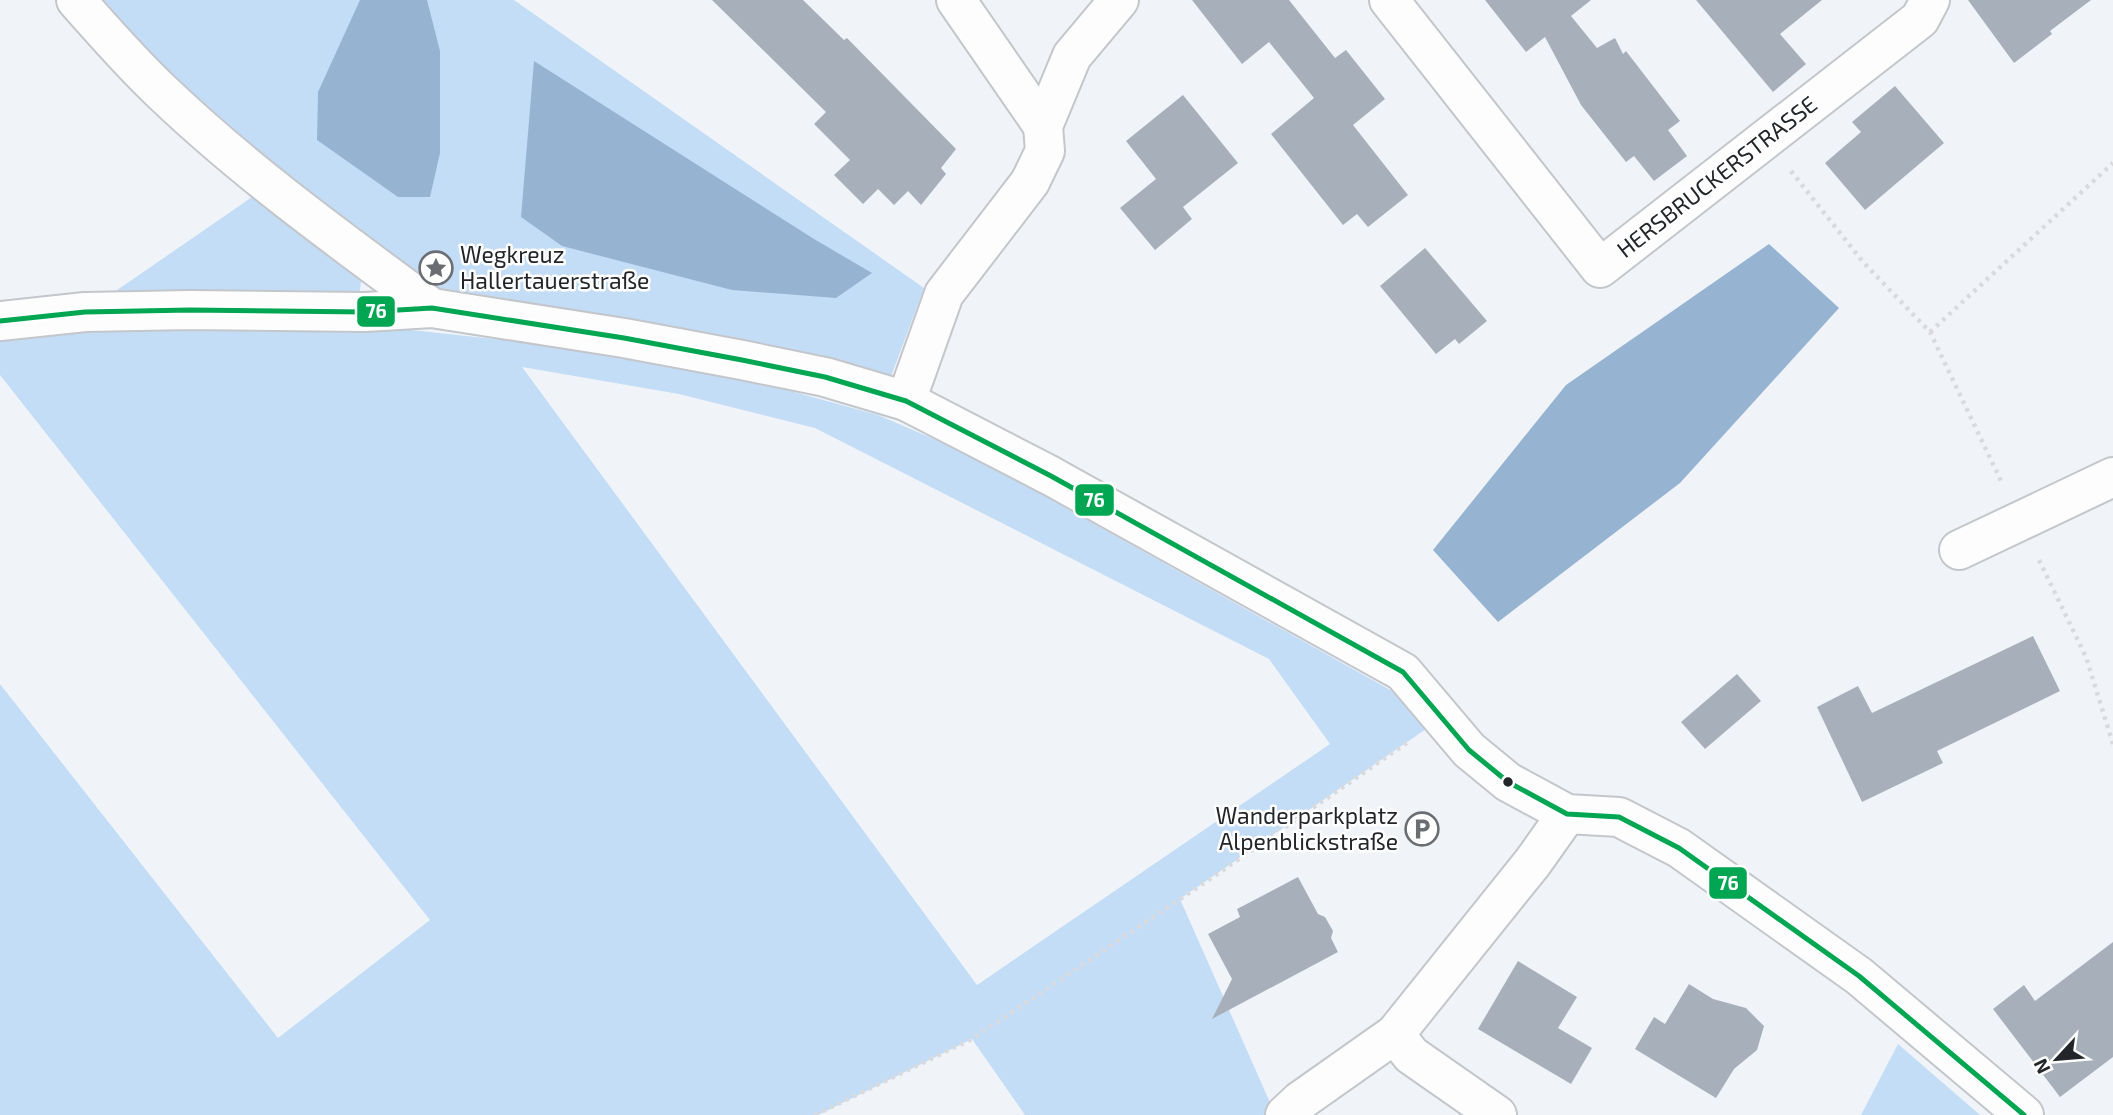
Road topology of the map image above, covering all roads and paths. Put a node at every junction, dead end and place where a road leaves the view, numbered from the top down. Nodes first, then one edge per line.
1 (76, 0) edge
2 (956, 0) edge
3 (1119, 0) edge
4 (1390, 0) edge
5 (1930, 0) edge
6 (1043, 126) junction
7 (1766, 139) junction
8 (2113, 163) edge
9 (432, 308) junction
10 (0, 321) edge
11 (1930, 332) junction
12 (906, 401) junction
13 (2113, 477) edge
14 (2020, 522) junction
15 (1959, 550) dead end
16 (1442, 716) junction
17 (2113, 744) edge
18 (1567, 814) junction
19 (1395, 1034) junction
20 (815, 1115) edge
21 (1285, 1115) edge
22 (1497, 1115) edge
23 (2024, 1115) edge

1 - 9 street
2 - 6 street
3 - 6 street
4 - 7 street, HERSBRUCKERSTRASSE
5 - 7 street, HERSBRUCKERSTRASSE
6 - 12 street
7 - 11 path
8 - 11 path
9 - 10 street
9 - 12 street
11 - 14 path
12 - 16 street
13 - 14 street
14 - 15 street
14 - 17 path
16 - 18 street
16 - 20 path
18 - 19 street
18 - 23 street
19 - 21 street
19 - 22 street

